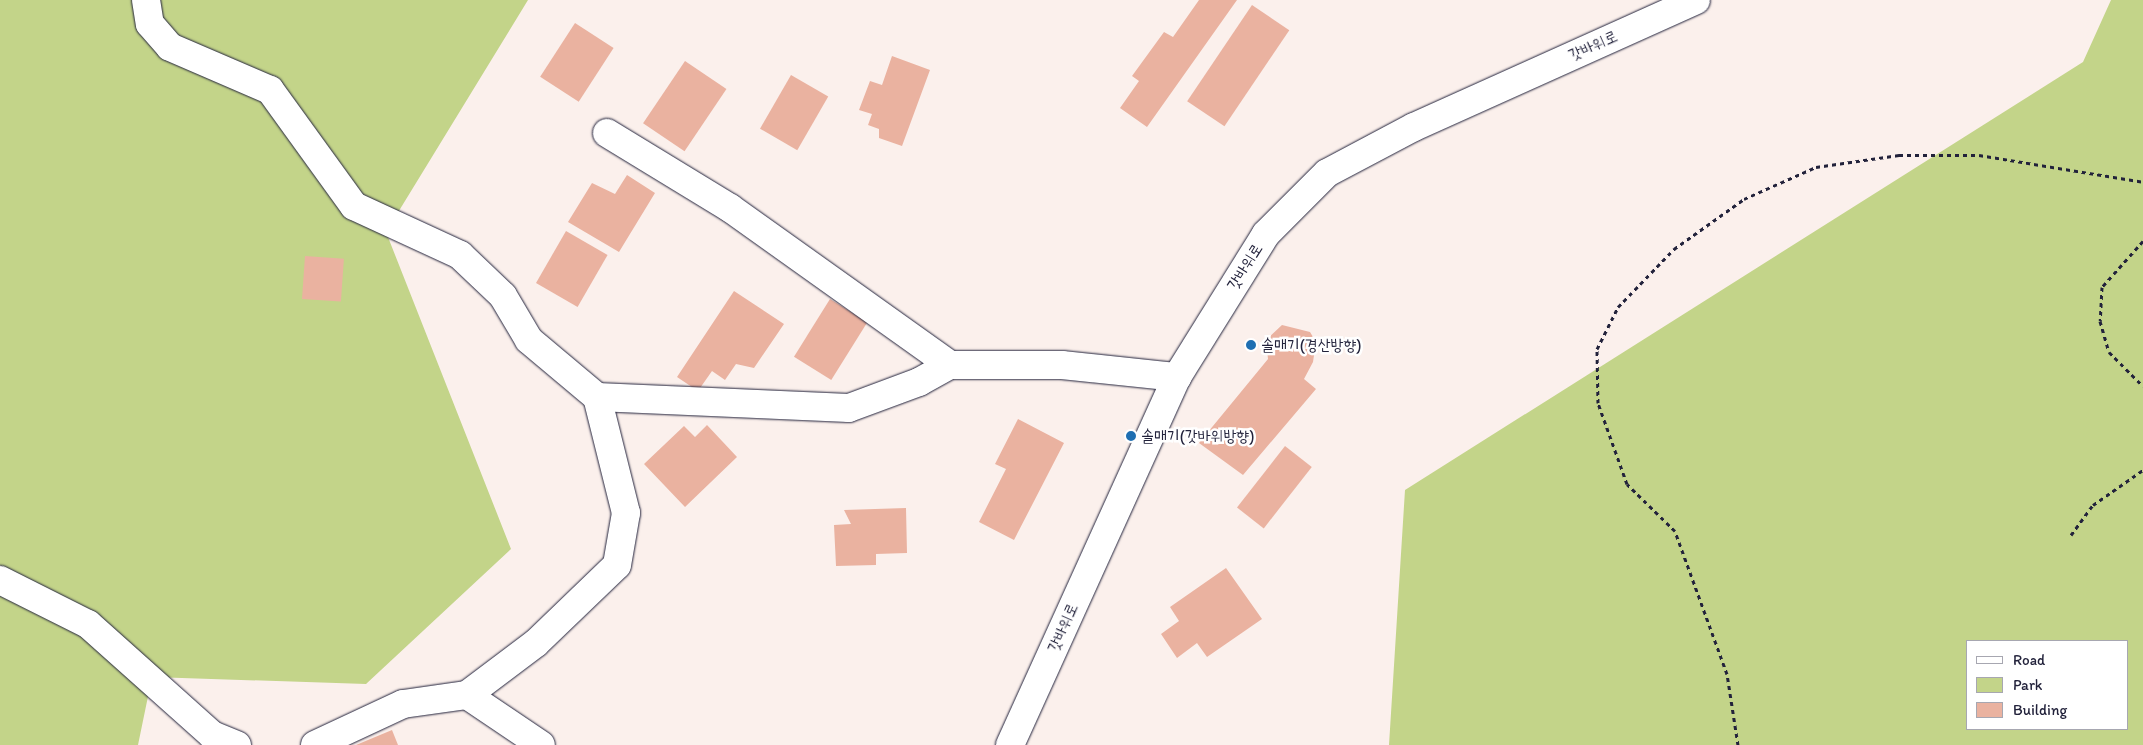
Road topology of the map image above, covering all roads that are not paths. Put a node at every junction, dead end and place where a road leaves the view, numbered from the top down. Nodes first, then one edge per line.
1 (146, 0) edge
2 (1696, 0) edge
3 (607, 133) dead end
4 (950, 365) junction
5 (1177, 377) junction
6 (597, 397) junction
7 (0, 580) edge
8 (467, 695) junction
9 (237, 745) edge
10 (315, 745) edge
11 (541, 745) edge
12 (1010, 745) edge

1 - 6 street
2 - 5 street, 갓바위로
3 - 4 street
4 - 5 street
4 - 6 street
5 - 12 street, 갓바위로
6 - 8 street
7 - 9 street
8 - 10 street
8 - 11 street

